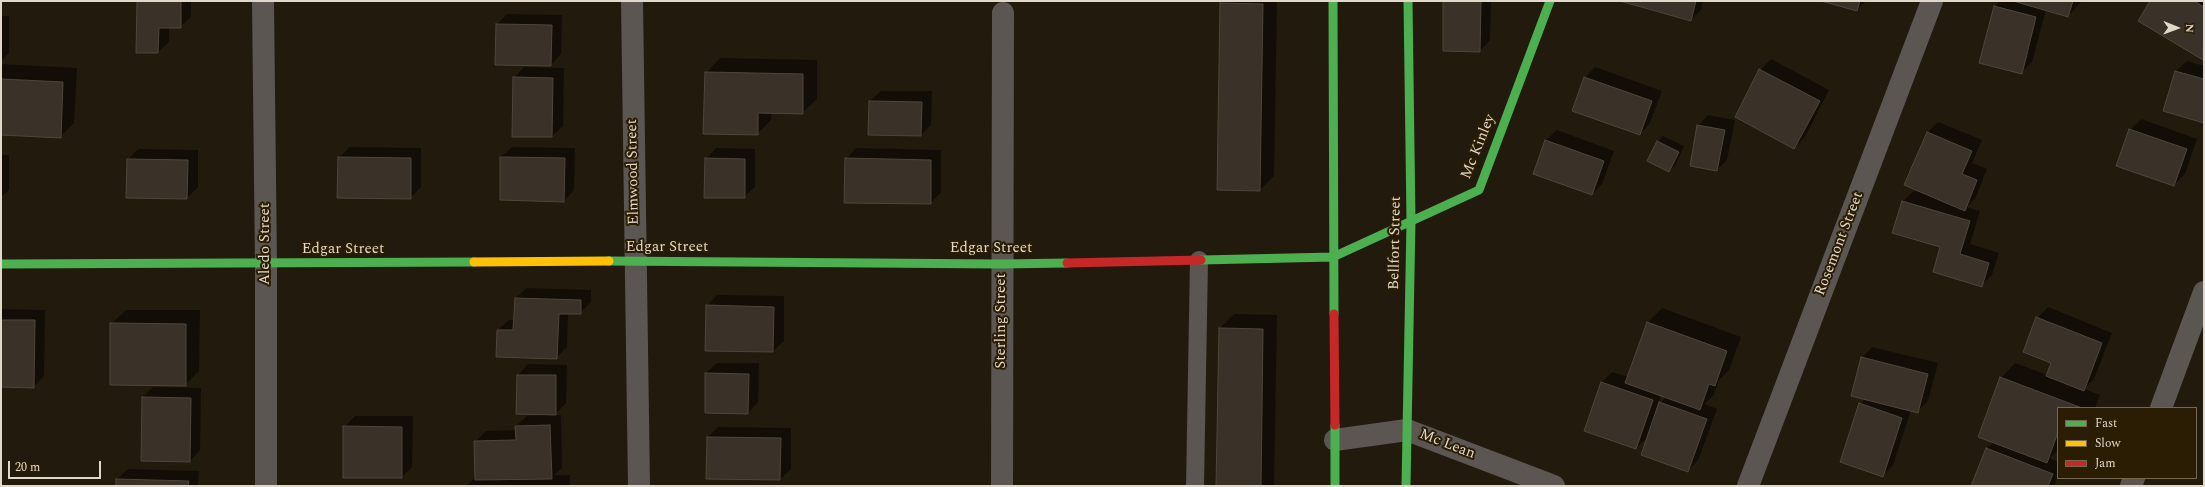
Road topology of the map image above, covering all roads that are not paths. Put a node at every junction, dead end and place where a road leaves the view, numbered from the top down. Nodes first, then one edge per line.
1 (632, 1) edge
2 (1333, 1) edge
3 (1408, 1) edge
4 (1550, 1) edge
5 (1932, 1) edge
6 (263, 3) dead end
7 (1003, 12) dead end
8 (1411, 221) junction
9 (1333, 257) junction
10 (1199, 260) junction
11 (635, 261) junction
12 (1, 264) edge
13 (266, 264) junction
14 (1002, 264) junction
15 (2204, 292) edge
16 (2160, 407) edge
17 (1407, 430) junction
18 (1335, 440) junction
19 (266, 486) edge
20 (639, 486) edge
21 (1002, 486) edge
22 (1195, 486) edge
23 (1335, 486) edge
24 (1406, 486) edge
25 (1554, 486) edge
26 (1748, 486) edge

1 - 11 street, Elmwood Street
2 - 9 street
3 - 8 street, Bellfort Street
4 - 8 street, Mc Kinley
5 - 26 street, Rosemont Street
6 - 13 street, Aledo Street
7 - 14 street, Sterling Street
8 - 9 street, Mc Kinley
8 - 17 street, Bellfort Street
9 - 10 street, Edgar Street
9 - 18 street
10 - 14 street, Edgar Street
10 - 22 lane
11 - 13 street, Edgar Street
11 - 14 street, Edgar Street
11 - 20 street, Elmwood Street
12 - 13 street, Edgar Street
13 - 19 street, Aledo Street
14 - 21 street, Sterling Street
15 - 16 street
17 - 18 street, Mc Lean
17 - 24 street, Bellfort Street
17 - 25 street, Mc Lean
18 - 23 street

